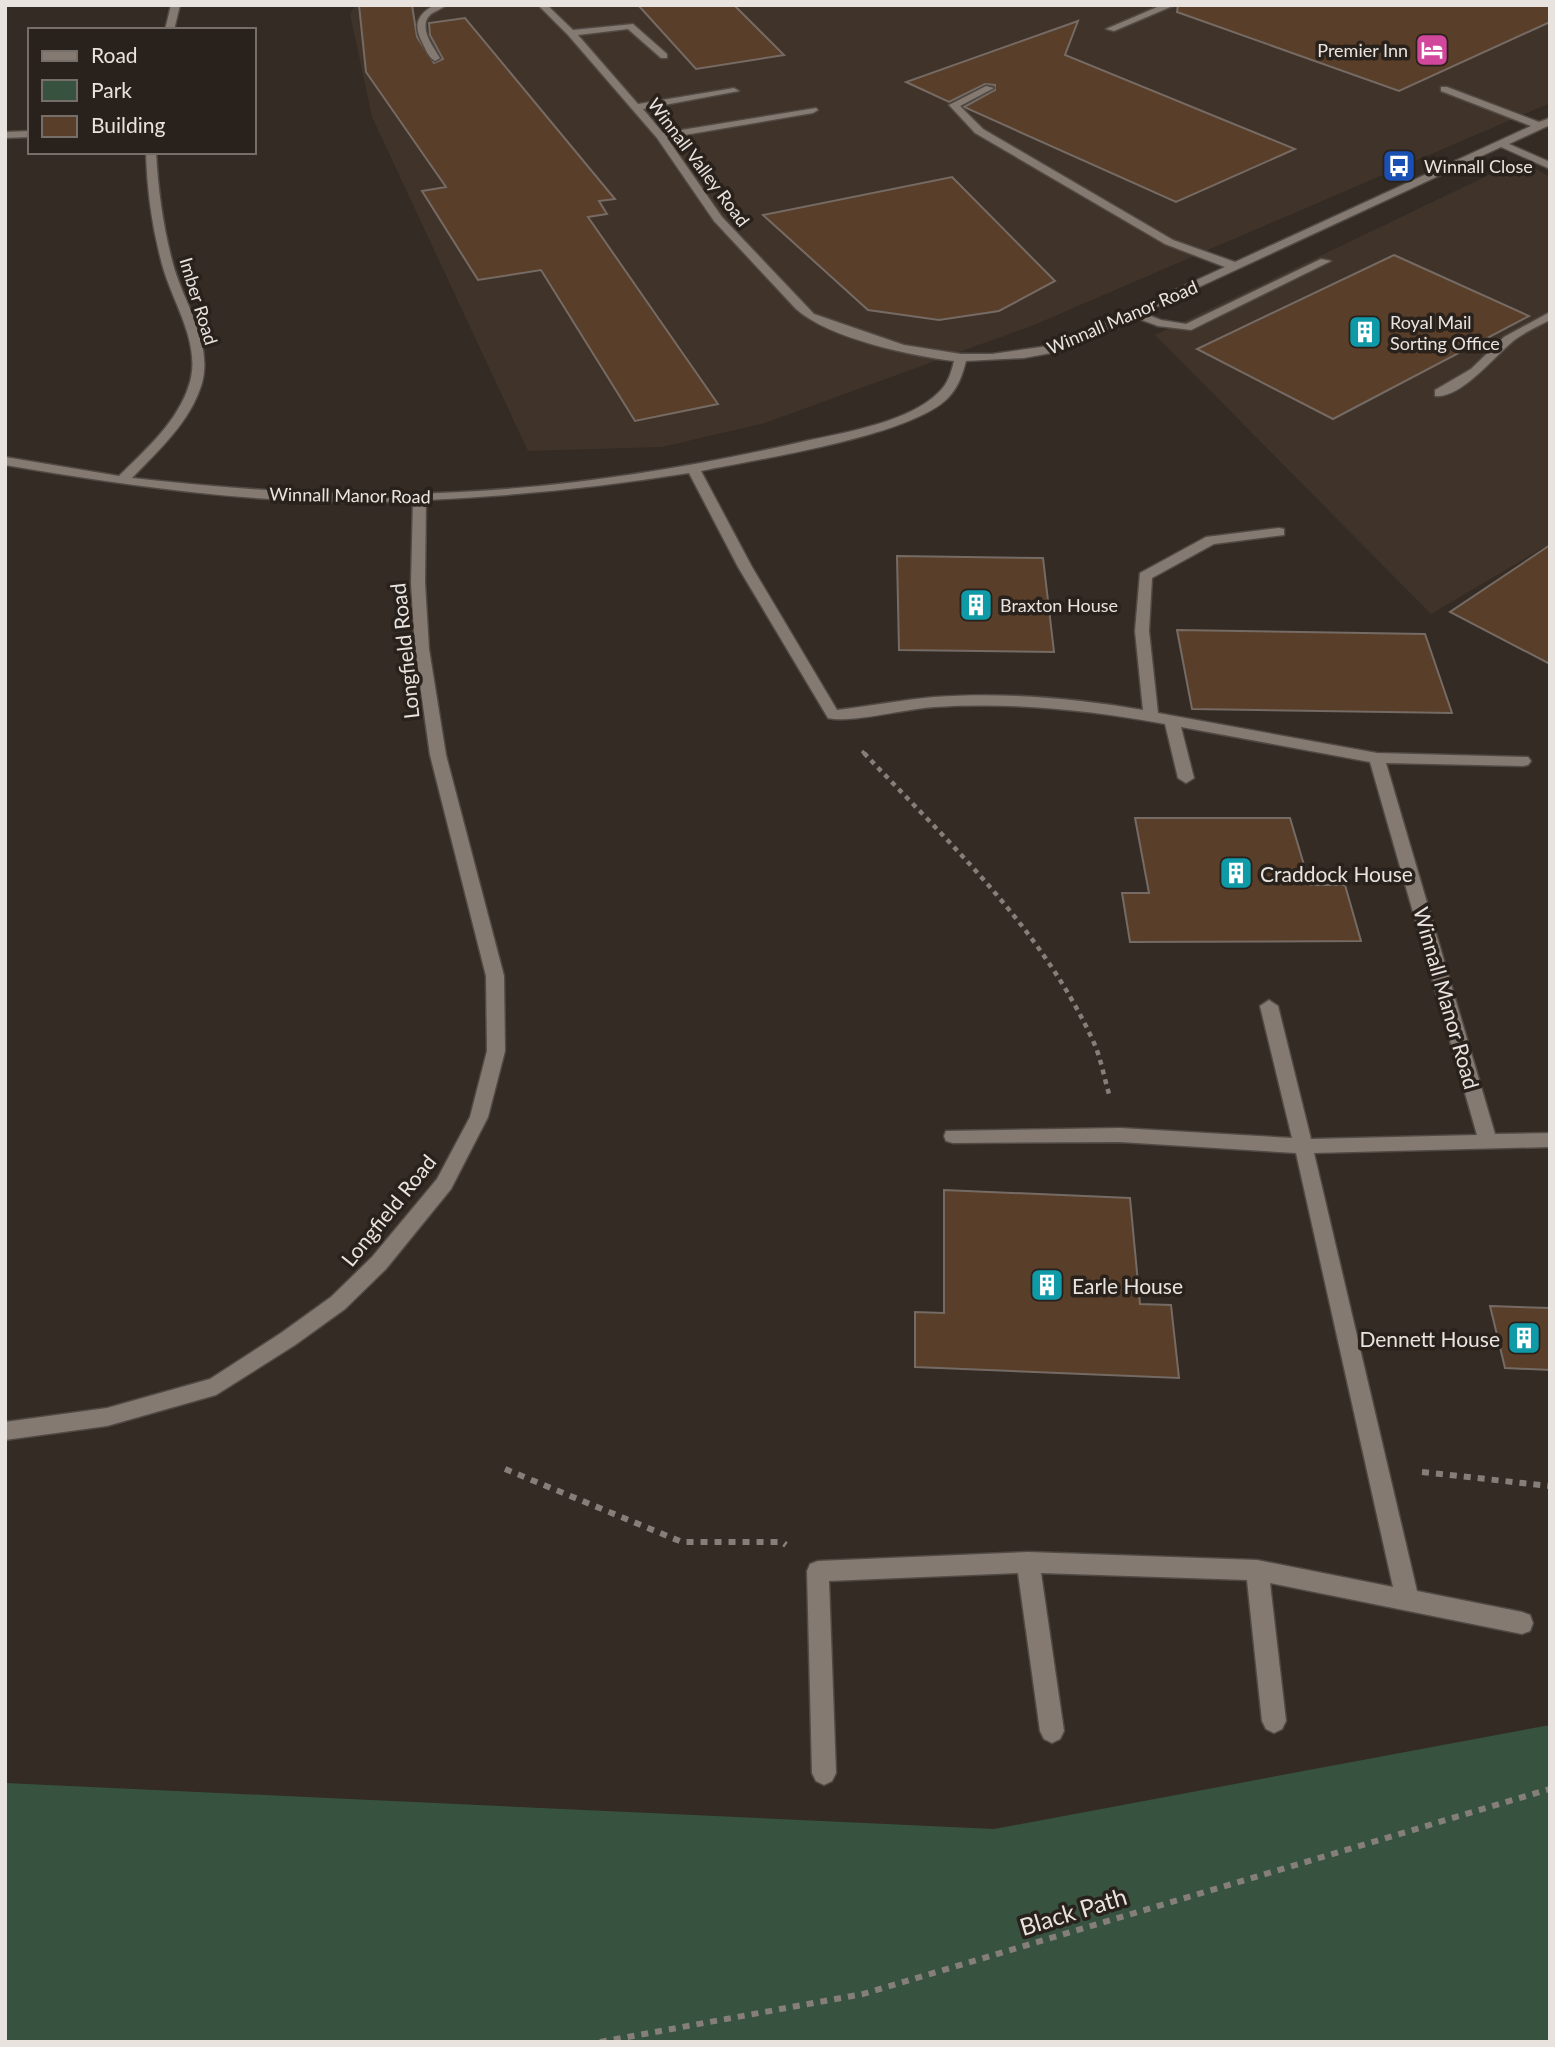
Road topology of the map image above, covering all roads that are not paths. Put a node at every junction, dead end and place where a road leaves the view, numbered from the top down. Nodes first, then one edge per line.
1 (176, 5) edge
2 (442, 5) edge
3 (542, 5) edge
4 (1171, 5) edge
5 (170, 28) edge
6 (1111, 29) dead end
7 (571, 33) junction
8 (664, 56) dead end
9 (435, 58) dead end
10 (989, 88) dead end
11 (1444, 89) dead end
12 (734, 91) dead end
13 (636, 107) junction
14 (813, 110) dead end
15 (1545, 124) edge
16 (28, 134) edge
17 (5, 135) edge
18 (661, 136) junction
19 (1504, 145) junction
20 (151, 154) edge
21 (1550, 166) edge
22 (1325, 261) dead end
23 (1237, 267) junction
24 (1136, 314) junction
25 (1550, 315) edge
26 (960, 360) junction
27 (1439, 393) dead end
28 (5, 461) edge
29 (694, 470) junction
30 (124, 479) junction
31 (420, 497) junction
32 (1279, 532) dead end
33 (1151, 717) junction
34 (1172, 720) junction
35 (1377, 758) junction
36 (1523, 761) dead end
37 (1186, 778) dead end
38 (1269, 1006) dead end
39 (953, 1136) dead end
40 (1488, 1140) junction
41 (1550, 1140) edge
42 (1303, 1146) junction
43 (5, 1431) edge
44 (1028, 1562) junction
45 (1257, 1570) junction
46 (1407, 1598) junction
47 (1522, 1623) dead end
48 (1274, 1721) dead end
49 (1052, 1731) dead end
50 (824, 1773) dead end

1 - 5 street
2 - 9 street
3 - 7 street, Winnall Valley Road
4 - 6 street
7 - 8 street
7 - 13 street, Winnall Valley Road
10 - 23 street
11 - 15 street
12 - 13 street
13 - 18 street, Winnall Valley Road
14 - 18 street
15 - 19 street, Winnall Manor Road
16 - 17 street
18 - 26 street, Winnall Valley Road
19 - 21 street
19 - 23 street, Winnall Manor Road
20 - 30 street, Imber Road
22 - 24 street
23 - 24 street, Winnall Manor Road
24 - 26 street, Winnall Manor Road
25 - 27 street
26 - 29 street, Winnall Manor Road
28 - 30 street, Winnall Manor Road
29 - 31 street, Winnall Manor Road
29 - 33 street
30 - 31 street, Winnall Manor Road
31 - 43 street, Longfield Road
32 - 33 street
33 - 34 street
34 - 35 street
34 - 37 street
35 - 36 street
35 - 40 street, Winnall Manor Road
38 - 42 street
39 - 42 street
40 - 41 street
40 - 42 street
42 - 46 street
44 - 45 street
44 - 49 street
44 - 50 street
45 - 46 street
45 - 48 street
46 - 47 street

